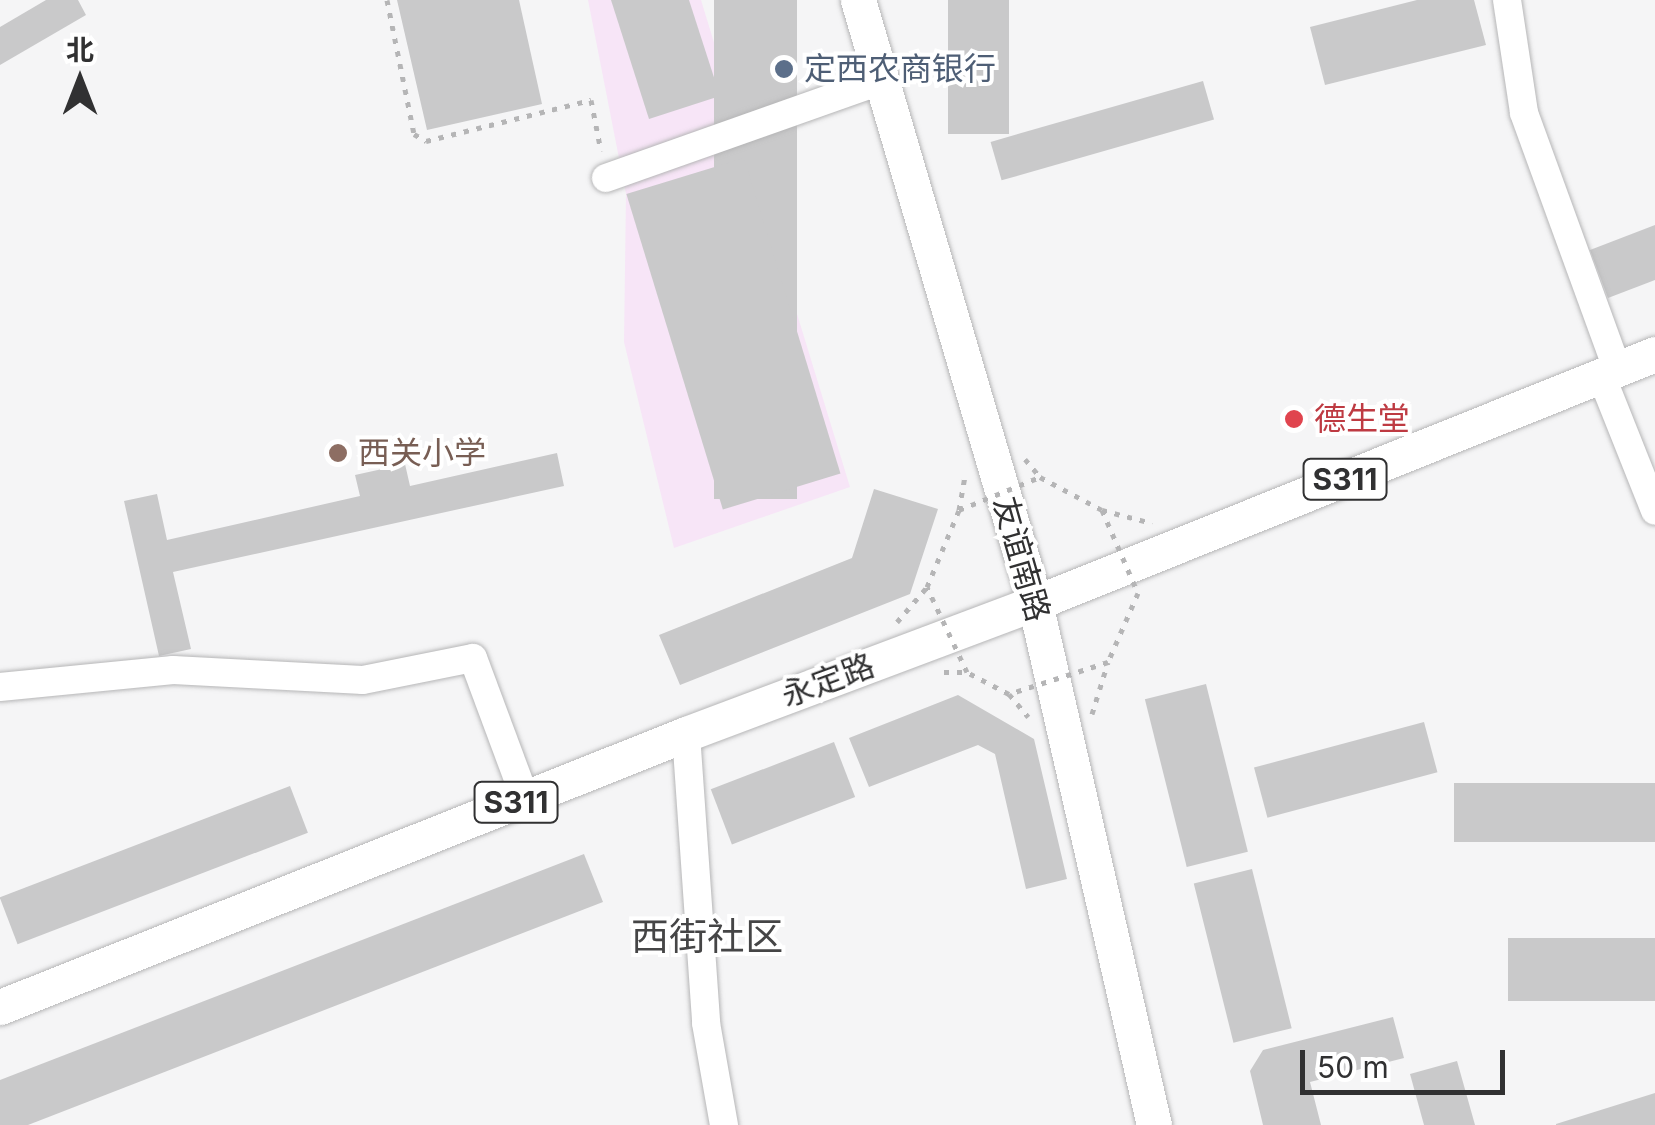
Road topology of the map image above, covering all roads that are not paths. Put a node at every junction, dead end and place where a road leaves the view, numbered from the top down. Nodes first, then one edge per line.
1 (858, 0) edge
2 (1507, 0) edge
3 (882, 80) junction
4 (606, 178) road end
5 (1655, 354) edge
6 (1609, 372) junction
7 (1655, 511) edge
8 (1035, 604) junction
9 (0, 687) edge
10 (686, 734) junction
11 (525, 798) junction
12 (0, 1007) edge
13 (724, 1125) edge
14 (1154, 1125) edge

1 - 3 main road, 友谊南路
2 - 6 street
3 - 4 street
3 - 8 main road, 友谊南路
5 - 6 main road, 永定路 / S311
6 - 7 street
6 - 8 main road, 永定路 / S311
8 - 10 main road, 永定路 / S311
8 - 14 main road, 友谊南路
9 - 11 street
10 - 11 main road, 永定路 / S311
10 - 13 street
11 - 12 main road, 永定路 / S311

